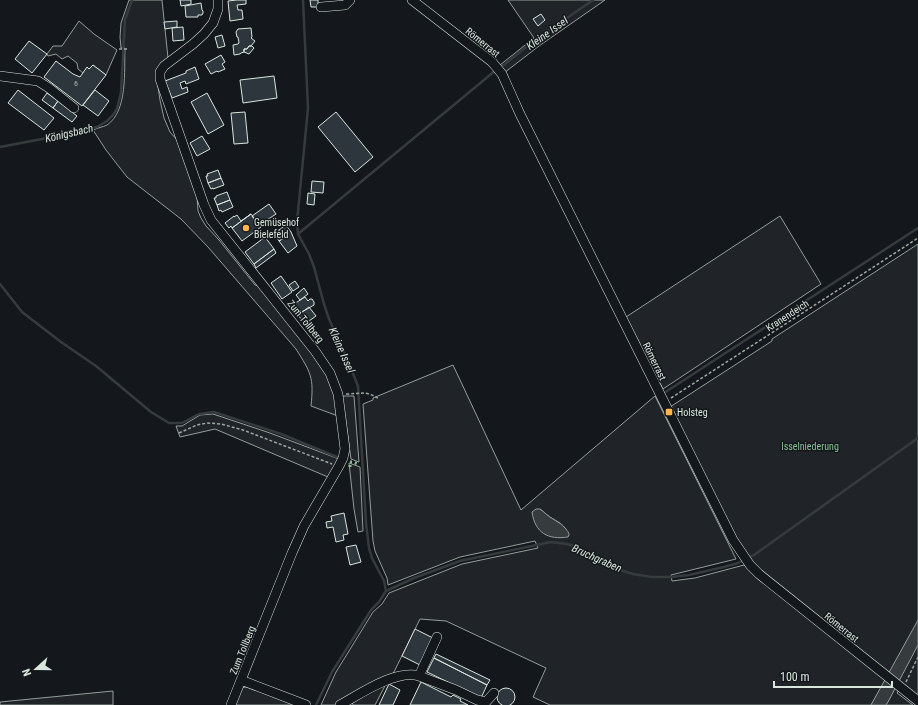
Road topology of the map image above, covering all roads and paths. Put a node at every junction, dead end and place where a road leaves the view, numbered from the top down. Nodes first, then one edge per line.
1 (218, 0) edge
2 (350, 0) edge
3 (412, 0) edge
4 (321, 7) dead end
5 (120, 49) dead end
6 (129, 50) dead end
7 (0, 76) edge
8 (74, 108) dead end
9 (918, 238) edge
10 (354, 394) dead end
11 (379, 399) dead end
12 (664, 403) junction
13 (179, 433) dead end
14 (339, 466) junction
15 (437, 637) dead end
16 (918, 657) edge
17 (419, 676) junction
18 (241, 680) junction
19 (901, 688) junction
20 (494, 692) dead end
21 (918, 701) edge
22 (231, 705) edge
23 (306, 705) edge
24 (340, 705) edge

1 - 14 street, Zum Tollberg
2 - 4 street
3 - 12 street, Römerrast
5 - 6 path
7 - 8 street
9 - 12 path, Kranendeich
10 - 11 path
12 - 19 street, Römerrast
13 - 14 path
14 - 18 street, Zum Tollberg
15 - 17 street
16 - 19 path
17 - 20 street
17 - 24 street
18 - 22 street, Zum Tollberg
18 - 23 street
19 - 21 street, Römerrast

